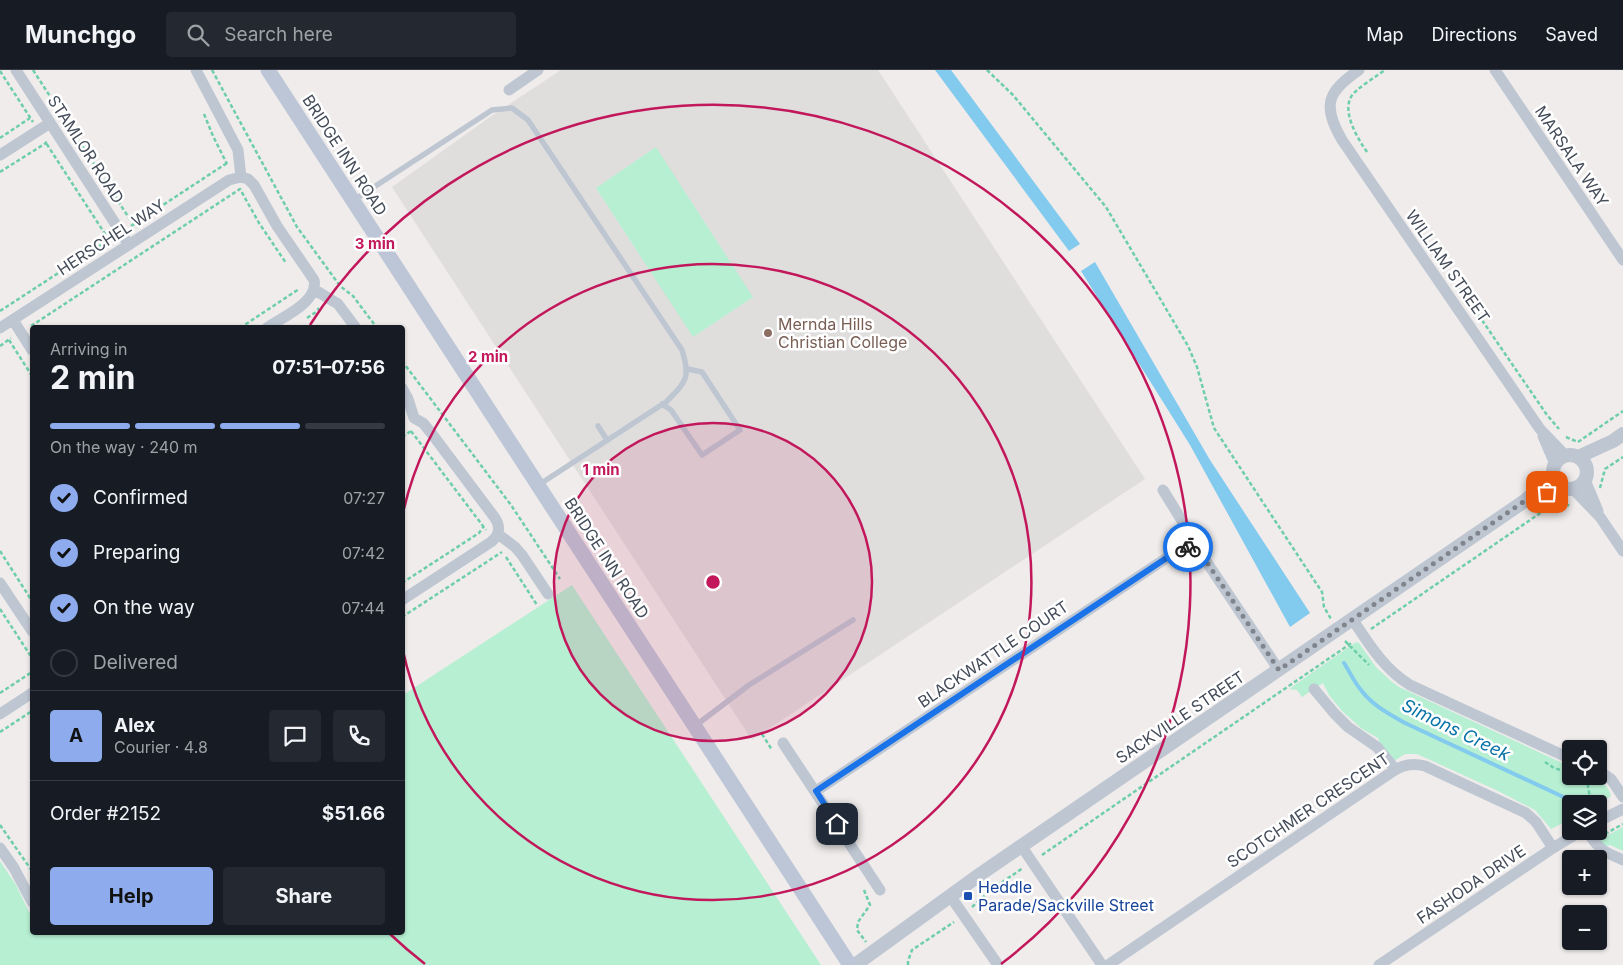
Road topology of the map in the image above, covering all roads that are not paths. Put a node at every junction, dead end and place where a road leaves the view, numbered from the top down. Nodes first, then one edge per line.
1 (16, 70) edge
2 (196, 70) edge
3 (268, 70) edge
4 (515, 70) edge
5 (538, 70) edge
6 (1360, 70) edge
7 (1494, 70) edge
8 (522, 81) junction
9 (509, 90) dead end
10 (50, 123) junction
11 (0, 155) edge
12 (238, 177) junction
13 (354, 200) junction
14 (129, 245) junction
15 (1623, 260) edge
16 (312, 294) junction
17 (13, 320) junction
18 (271, 325) edge
19 (354, 325) edge
20 (0, 328) edge
21 (30, 347) edge
22 (688, 369) junction
23 (405, 394) edge
24 (662, 404) junction
25 (408, 421) edge
26 (598, 426) dead end
27 (1618, 437) edge
28 (607, 440) junction
29 (1562, 463) junction
30 (1586, 474) junction
31 (538, 485) junction
32 (1567, 488) junction
33 (1163, 490) dead end
34 (1526, 500) junction
35 (1600, 517) junction
36 (496, 537) junction
37 (1190, 547) junction
38 (1623, 551) edge
39 (0, 582) edge
40 (548, 594) dead end
41 (405, 598) edge
42 (853, 620) dead end
43 (1352, 620) junction
44 (30, 628) edge
45 (1279, 670) junction
46 (1314, 689) dead end
47 (30, 694) edge
48 (0, 714) edge
49 (694, 726) junction
50 (783, 742) dead end
51 (1562, 755) edge
52 (1395, 770) junction
53 (1607, 776) edge
54 (816, 791) junction
55 (1623, 797) edge
56 (1623, 809) edge
57 (1607, 817) edge
58 (1567, 840) edge
59 (1593, 840) edge
60 (1022, 846) junction
61 (0, 848) edge
62 (1553, 848) junction
63 (1623, 860) edge
64 (880, 890) dead end
65 (951, 897) junction
66 (30, 898) edge
67 (850, 965) edge
68 (856, 965) edge
69 (998, 965) edge
70 (1102, 965) edge
71 (1108, 965) edge
72 (1379, 965) edge

1 - 10 street, STAMLOR ROAD
2 - 12 street
3 - 13 main road, BRIDGE INN ROAD
4 - 8 street
5 - 8 street
6 - 29 street, WILLIAM STREET
7 - 15 street, MARSALA WAY
8 - 9 street
10 - 11 street
10 - 14 street, STAMLOR ROAD
12 - 14 street, HERSCHEL WAY
12 - 16 street
13 - 22 lane
13 - 31 main road, BRIDGE INN ROAD
14 - 17 street, HERSCHEL WAY
16 - 18 street
16 - 19 street
17 - 20 street, HERSCHEL WAY
17 - 21 street
22 - 24 lane
22 - 24 lane
23 - 25 street
24 - 28 lane
25 - 36 street
26 - 28 lane
27 - 29 street, SACKVILLE STREET
27 - 30 street, SACKVILLE STREET
28 - 31 lane
29 - 30 street
29 - 32 street
29 - 34 street, SACKVILLE STREET
30 - 32 street, SACKVILLE STREET
30 - 35 street
31 - 49 main road, BRIDGE INN ROAD
32 - 34 street, SACKVILLE STREET
32 - 35 street
33 - 37 street
34 - 43 street, SACKVILLE STREET
35 - 38 street
36 - 40 street
36 - 41 street
37 - 45 street
37 - 54 street, BLACKWATTLE COURT
39 - 44 street
42 - 49 lane
43 - 45 street, SACKVILLE STREET
43 - 51 street
45 - 60 street, SACKVILLE STREET
46 - 52 street
47 - 48 street
49 - 67 main road, BRIDGE INN ROAD
50 - 54 street
52 - 62 street, SCOTCHMER CRESCENT
52 - 71 street, SCOTCHMER CRESCENT
53 - 55 street
54 - 64 street
56 - 57 street
58 - 62 street, FASHODA DRIVE
59 - 63 street
60 - 65 street, SACKVILLE STREET
60 - 70 street
61 - 66 street
62 - 72 street, FASHODA DRIVE
65 - 68 street, SACKVILLE STREET
65 - 69 street

